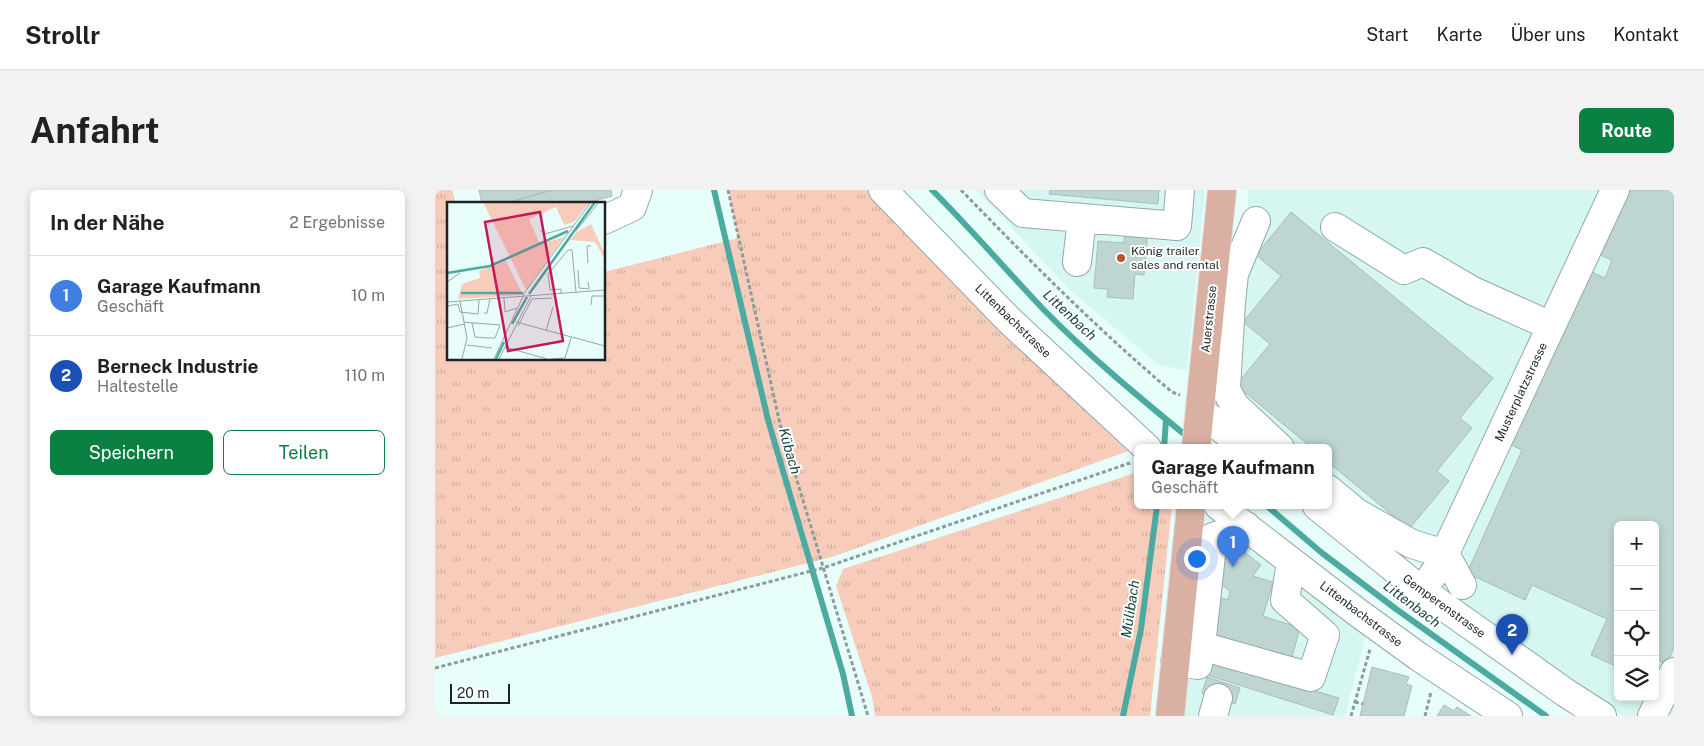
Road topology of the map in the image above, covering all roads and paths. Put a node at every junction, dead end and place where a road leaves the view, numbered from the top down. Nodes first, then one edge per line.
1 (638, 190) edge
2 (728, 190) edge
3 (883, 190) edge
4 (961, 190) edge
5 (999, 190) edge
6 (1180, 190) edge
7 (1222, 190) edge
8 (1615, 190) edge
9 (1082, 218) junction
10 (605, 220) edge
11 (1255, 221) dead end
12 (1335, 227) dead end
13 (1077, 262) dead end
14 (1222, 293) junction
15 (1551, 326) junction
16 (1198, 429) edge
17 (1143, 444) edge
18 (1235, 444) edge
19 (1276, 444) edge
20 (1134, 461) edge
21 (1332, 492) edge
22 (1191, 509) edge
23 (1223, 509) edge
24 (1321, 509) edge
25 (1246, 526) junction
26 (1445, 554) junction
27 (1291, 562) junction
28 (823, 568) junction
29 (1462, 585) dead end
30 (1422, 591) junction
31 (1367, 619) junction
32 (1325, 635) junction
33 (1201, 646) junction
34 (1175, 662) junction
35 (435, 668) edge
36 (1674, 672) edge
37 (1355, 702) junction
38 (1363, 704) dead end
39 (868, 716) edge
40 (1170, 716) edge
41 (1351, 716) edge
42 (1508, 716) edge
43 (1602, 716) edge
44 (1652, 716) edge

1 - 10 street
2 - 28 path
3 - 17 street, Littenbachstrasse
4 - 16 path
5 - 9 street
6 - 9 street
7 - 14 main road, Auerstrasse
8 - 15 street, Musterplatzstrasse
9 - 13 street
11 - 14 street
12 - 15 street
14 - 16 main road, Auerstrasse
14 - 19 street
15 - 26 street, Musterplatzstrasse
16 - 18 street
20 - 28 path
21 - 26 street
22 - 34 main road
23 - 25 street, Littenbachstrasse
24 - 30 street, Gemperenstrasse
25 - 27 street, Littenbachstrasse
25 - 33 street
26 - 29 street
26 - 30 street, Musterplatzstrasse
27 - 31 street, Littenbachstrasse
27 - 32 street
28 - 35 path
28 - 39 path
30 - 43 street, Gemperenstrasse
31 - 32 street
31 - 37 path
31 - 42 street, Littenbachstrasse
32 - 33 street
33 - 34 street
34 - 40 main road
36 - 44 street
37 - 38 path
37 - 41 path

